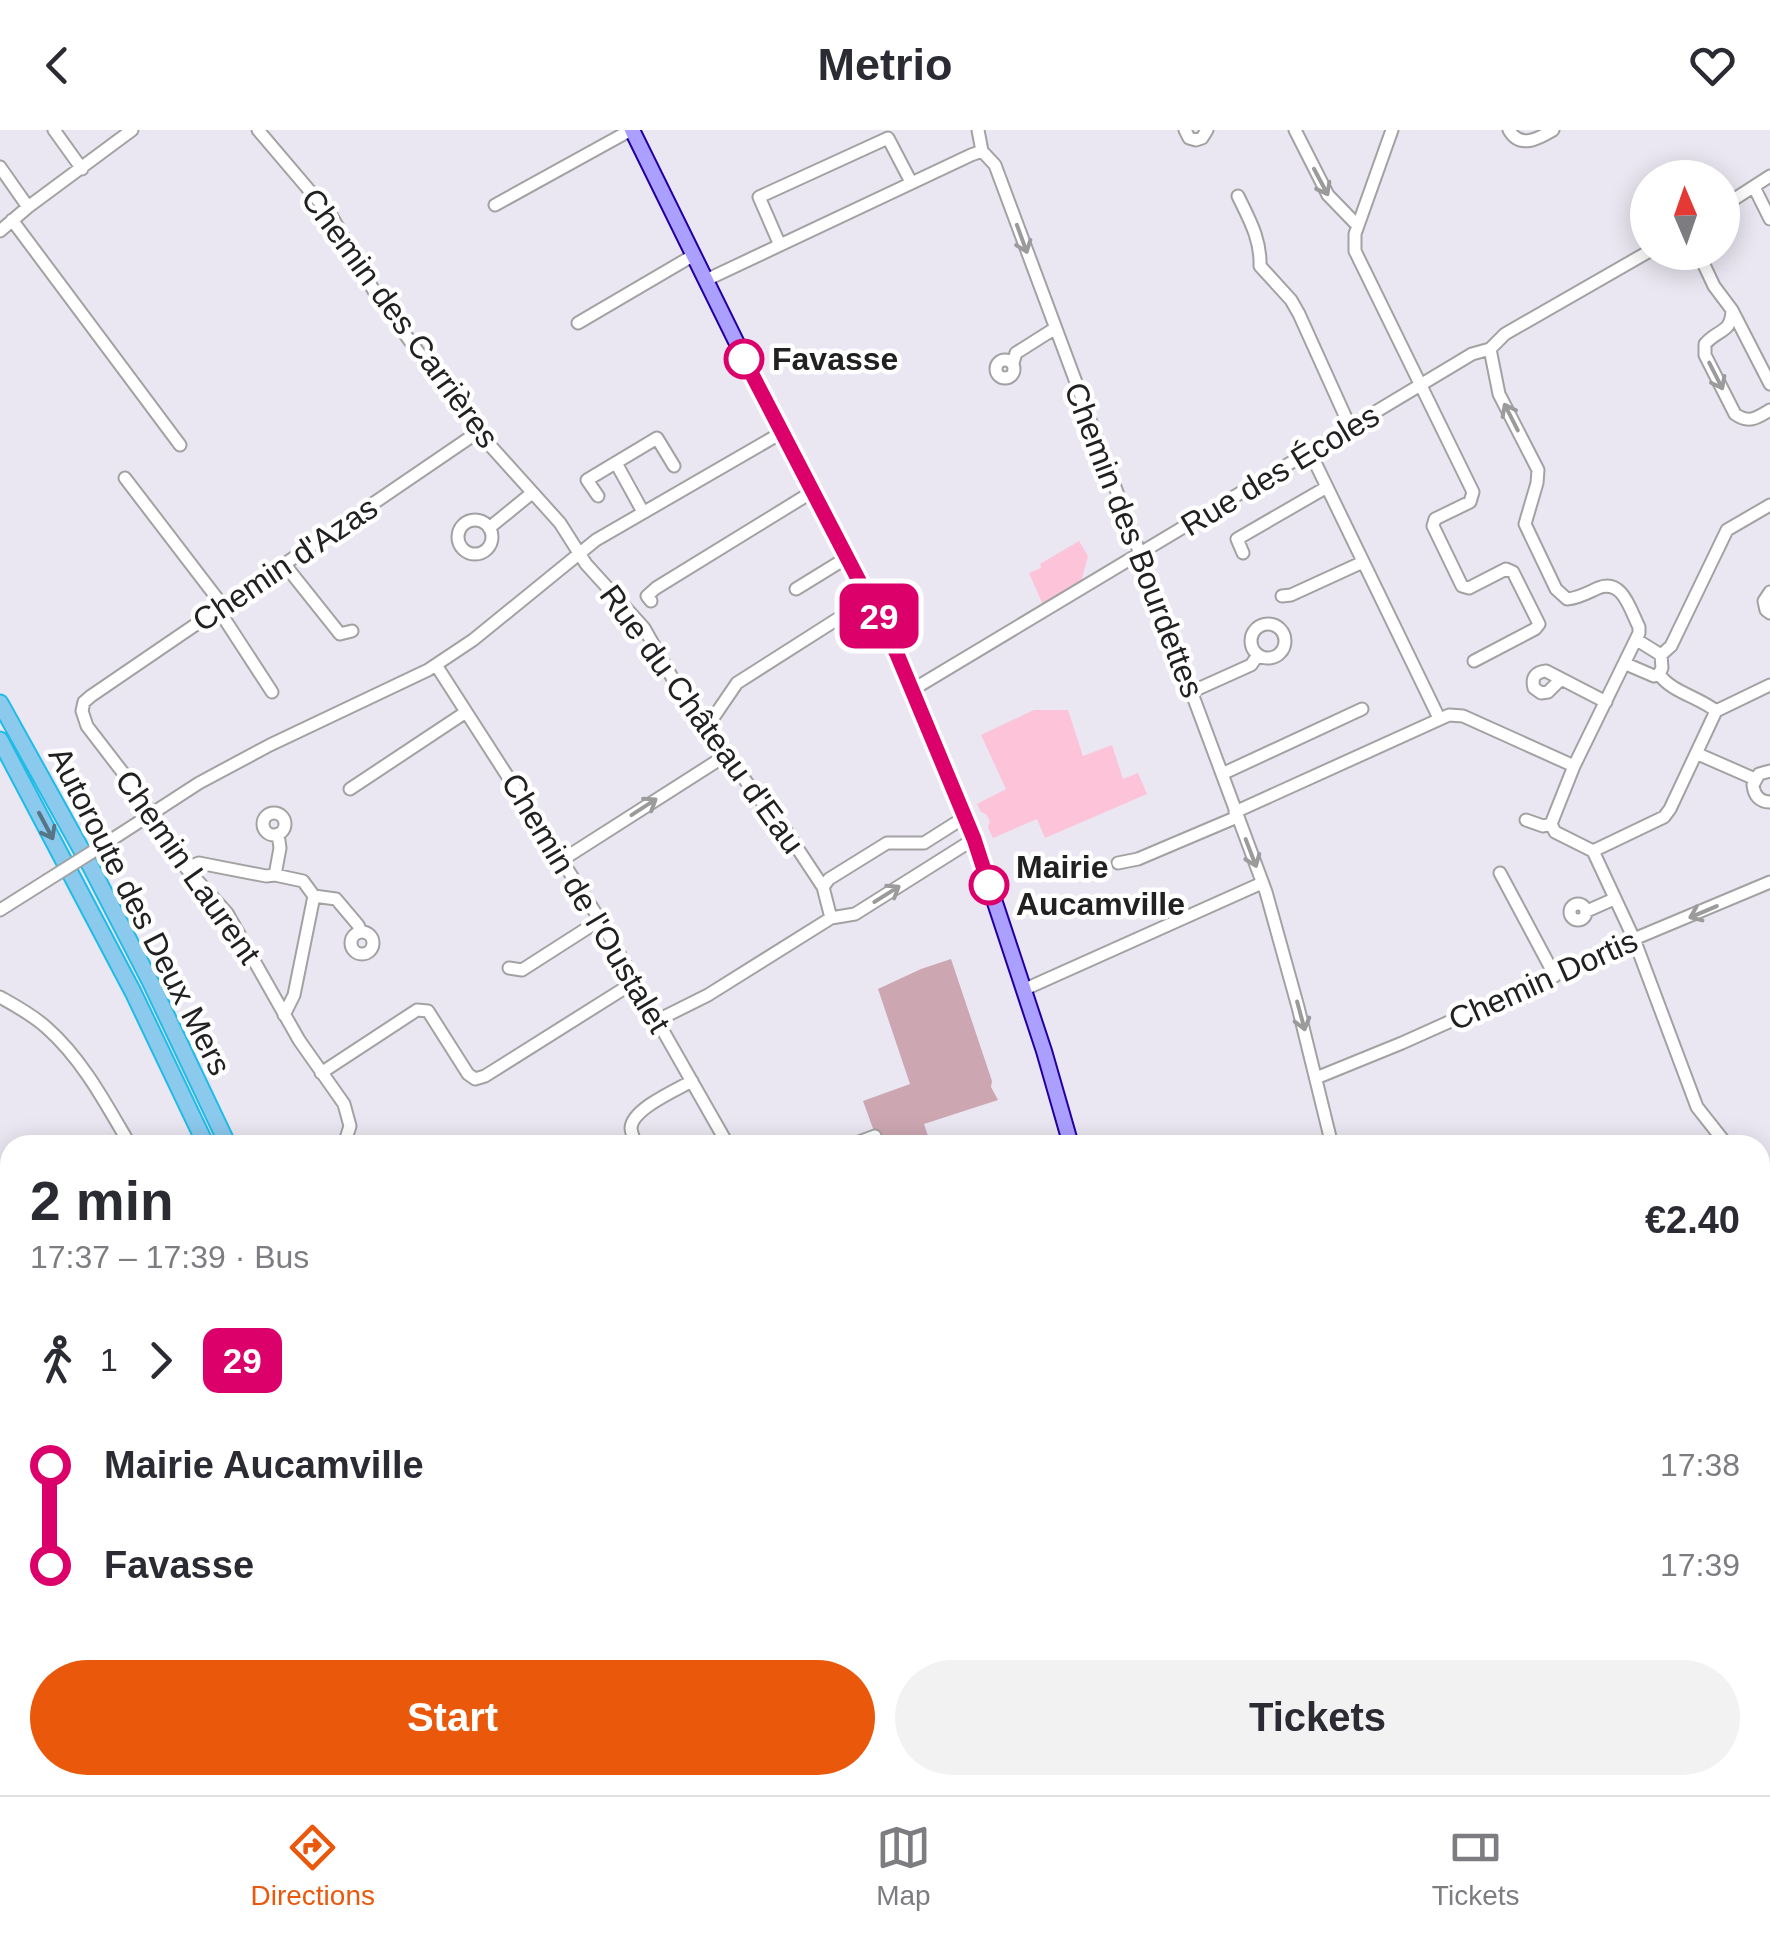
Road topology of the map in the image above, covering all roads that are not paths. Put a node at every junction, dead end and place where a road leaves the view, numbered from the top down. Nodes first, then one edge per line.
1 (54, 130) edge
2 (132, 130) edge
3 (258, 130) edge
4 (631, 130) edge
5 (978, 130) edge
6 (1185, 130) edge
7 (1206, 130) edge
8 (1295, 130) edge
9 (1392, 130) edge
10 (1509, 130) edge
11 (1553, 130) edge
12 (982, 152) junction
13 (0, 167) edge
14 (82, 169) junction
15 (1770, 176) edge
16 (911, 182) junction
17 (1754, 187) junction
18 (1238, 196) dead end
19 (1740, 196) edge
20 (495, 205) dead end
21 (28, 207) junction
22 (12, 220) junction
23 (1770, 220) edge
24 (1358, 226) junction
25 (0, 231) edge
26 (779, 244) junction
27 (694, 255) junction
28 (1630, 262) edge
29 (1706, 270) edge
30 (706, 280) junction
31 (1732, 310) junction
32 (578, 323) dead end
33 (1054, 329) junction
34 (1490, 350) junction
35 (1013, 363) dead end
36 (1770, 384) edge
37 (1420, 385) junction
38 (1770, 410) edge
39 (1351, 429) junction
40 (478, 432) junction
41 (781, 433) junction
42 (180, 446) dead end
43 (1310, 452) junction
44 (616, 463) junction
45 (674, 466) dead end
46 (125, 478) dead end
47 (1327, 487) junction
48 (812, 492) junction
49 (532, 493) junction
50 (598, 496) dead end
51 (1770, 505) edge
52 (643, 512) junction
53 (489, 528) dead end
54 (580, 552) junction
55 (1243, 553) dead end
56 (1138, 555) junction
57 (848, 558) junction
58 (1363, 562) junction
59 (285, 565) junction
60 (796, 589) dead end
61 (1770, 592) edge
62 (1282, 596) dead end
63 (651, 601) dead end
64 (872, 603) junction
65 (220, 608) junction
66 (1770, 612) edge
67 (352, 631) dead end
68 (1637, 640) junction
69 (1258, 655) dead end
70 (1661, 655) junction
71 (1474, 662) dead end
72 (1626, 664) junction
73 (436, 665) junction
74 (1659, 674) junction
75 (1561, 679) dead end
76 (1770, 685) edge
77 (912, 690) junction
78 (272, 692) dead end
79 (1190, 692) junction
80 (90, 696) joint
81 (1606, 702) junction
82 (0, 703) edge
83 (1362, 709) dead end
84 (1716, 710) junction
85 (466, 712) junction
86 (1439, 718) junction
87 (705, 726) junction
88 (0, 740) edge
89 (728, 754) junction
90 (1698, 754) junction
91 (1574, 766) junction
92 (1770, 771) edge
93 (1222, 774) junction
94 (1755, 779) junction
95 (350, 789) dead end
96 (1770, 802) edge
97 (1236, 814) junction
98 (965, 817) junction
99 (1526, 820) dead end
100 (1550, 824) junction
101 (278, 834) dead end
102 (974, 839) junction
103 (917, 844) junction
104 (1592, 851) junction
105 (562, 860) junction
106 (1118, 863) dead end
107 (186, 868) junction
108 (929, 868) junction
109 (1500, 873) dead end
110 (275, 875) junction
111 (1770, 882) edge
112 (1262, 883) junction
113 (823, 887) junction
114 (314, 896) junction
115 (1614, 899) junction
116 (0, 910) edge
117 (1587, 912) dead end
118 (831, 918) junction
119 (600, 920) junction
120 (361, 932) dead end
121 (1634, 939) junction
122 (510, 968) dead end
123 (1555, 976) junction
124 (636, 982) junction
125 (1023, 990) junction
126 (0, 996) edge
127 (284, 1015) junction
128 (658, 1020) junction
129 (321, 1073) junction
130 (1316, 1078) junction
131 (692, 1081) junction
132 (124, 1135) edge
133 (201, 1135) edge
134 (223, 1135) edge
135 (347, 1135) edge
136 (634, 1135) edge
137 (722, 1135) edge
138 (1068, 1135) edge
139 (1330, 1135) edge
140 (1719, 1135) edge

1 - 14 street
2 - 14 street
3 - 40 street, Chemin des Carrières
4 - 20 street
4 - 27 main road
5 - 12 street, Chemin des Bourdettes
6 - 7 street
8 -> 24 street
9 - 24 street
10 - 11 street
12 - 16 street
12 -> 33 street, Chemin des Bourdettes
13 - 21 street
14 - 21 street
15 - 17 street
16 - 26 street
16 - 26 street
17 - 19 street
17 - 23 street
18 - 39 street
21 - 22 street
22 - 25 street
22 - 42 street
24 - 37 street
26 - 30 street
27 - 30 main road
27 - 32 street
28 - 34 street, Rue des Écoles
29 - 31 street
30 - 41 main road
31 - 36 street
31 -> 38 street
33 - 35 street
33 - 56 street, Chemin des Bourdettes
34 - 37 street, Rue des Écoles
68 -> 34 street
37 - 39 street, Rue des Écoles
37 - 71 street
39 - 43 street, Rue des Écoles
40 - 49 street, Chemin des Carrières
40 - 59 street, Chemin d'Azas
41 - 48 main road
41 - 52 street
43 - 47 street
43 - 56 street, Rue des Écoles
44 - 45 street
44 - 50 street
44 - 52 street
46 - 65 street
47 - 55 street
47 - 58 street
48 - 57 main road
48 - 63 street
49 - 53 street
49 - 54 street, Chemin des Carrières
51 - 70 street
52 - 54 street
54 - 73 street
54 - 87 street, Rue du Château d'Eau
56 - 77 street, Rue des Écoles
56 - 79 street, Chemin des Bourdettes
57 - 60 street
57 - 64 main road
58 - 62 street
58 - 86 street
59 - 65 street, Chemin d'Azas
59 - 67 street
61 - 66 street
64 - 77 main road
64 - 87 street
65 - 78 street
65 - 80 street, Chemin d'Azas
68 - 70 street
68 - 72 street
69 - 79 street
70 - 74 street
72 - 74 street
72 - 81 street
73 - 85 street, Chemin de l'Oustalet
73 - 116 street, bridge
74 - 84 street
75 - 81 street
76 - 84 street
77 - 98 main road
79 - 93 street, Chemin des Bourdettes
80 - 107 street, Chemin Laurent
81 - 91 street
82 - 134 highway, Autoroute des Deux Mers
83 - 93 street
84 - 90 street
85 - 95 street
85 - 105 street, Chemin de l'Oustalet
86 - 91 street
86 - 97 street
87 - 89 street, Rue du Château d'Eau
88 -> 133 highway, Autoroute des Deux Mers
105 -> 89 street
89 - 113 street, Rue du Château d'Eau
90 - 94 street
90 - 104 street
91 - 100 street
92 - 94 street
93 - 97 street, Chemin des Bourdettes
94 - 96 street
97 - 106 street
97 -> 112 street, Chemin des Bourdettes
98 - 102 main road
98 - 103 street
99 - 100 street
100 - 104 street
101 - 110 street
102 - 108 street
102 - 125 main road
103 - 108 street
103 - 113 street
104 - 115 street
105 - 119 street, Chemin de l'Oustalet
107 - 110 street
107 - 127 street, Chemin Laurent
118 -> 108 street
109 - 123 street
110 - 114 street
111 -> 121 street, Chemin Dortis
112 - 125 street
112 -> 130 street, Chemin des Bourdettes
113 - 118 street, Rue du Château d'Eau
114 - 120 street
114 - 127 street
115 - 117 street
115 - 121 street
118 - 128 street
119 - 122 street
119 - 124 street, Chemin de l'Oustalet
121 - 123 street, Chemin Dortis
121 - 140 street
123 - 130 street, Chemin Dortis
124 - 128 street, Chemin de l'Oustalet
124 - 129 street
125 - 138 main road
126 - 132 street
127 - 129 street, Chemin Laurent
128 - 131 street, Chemin de l'Oustalet
129 - 135 street, Chemin Laurent
130 - 139 street, Chemin des Bourdettes
131 - 136 street
131 - 137 street, Chemin de l'Oustalet

